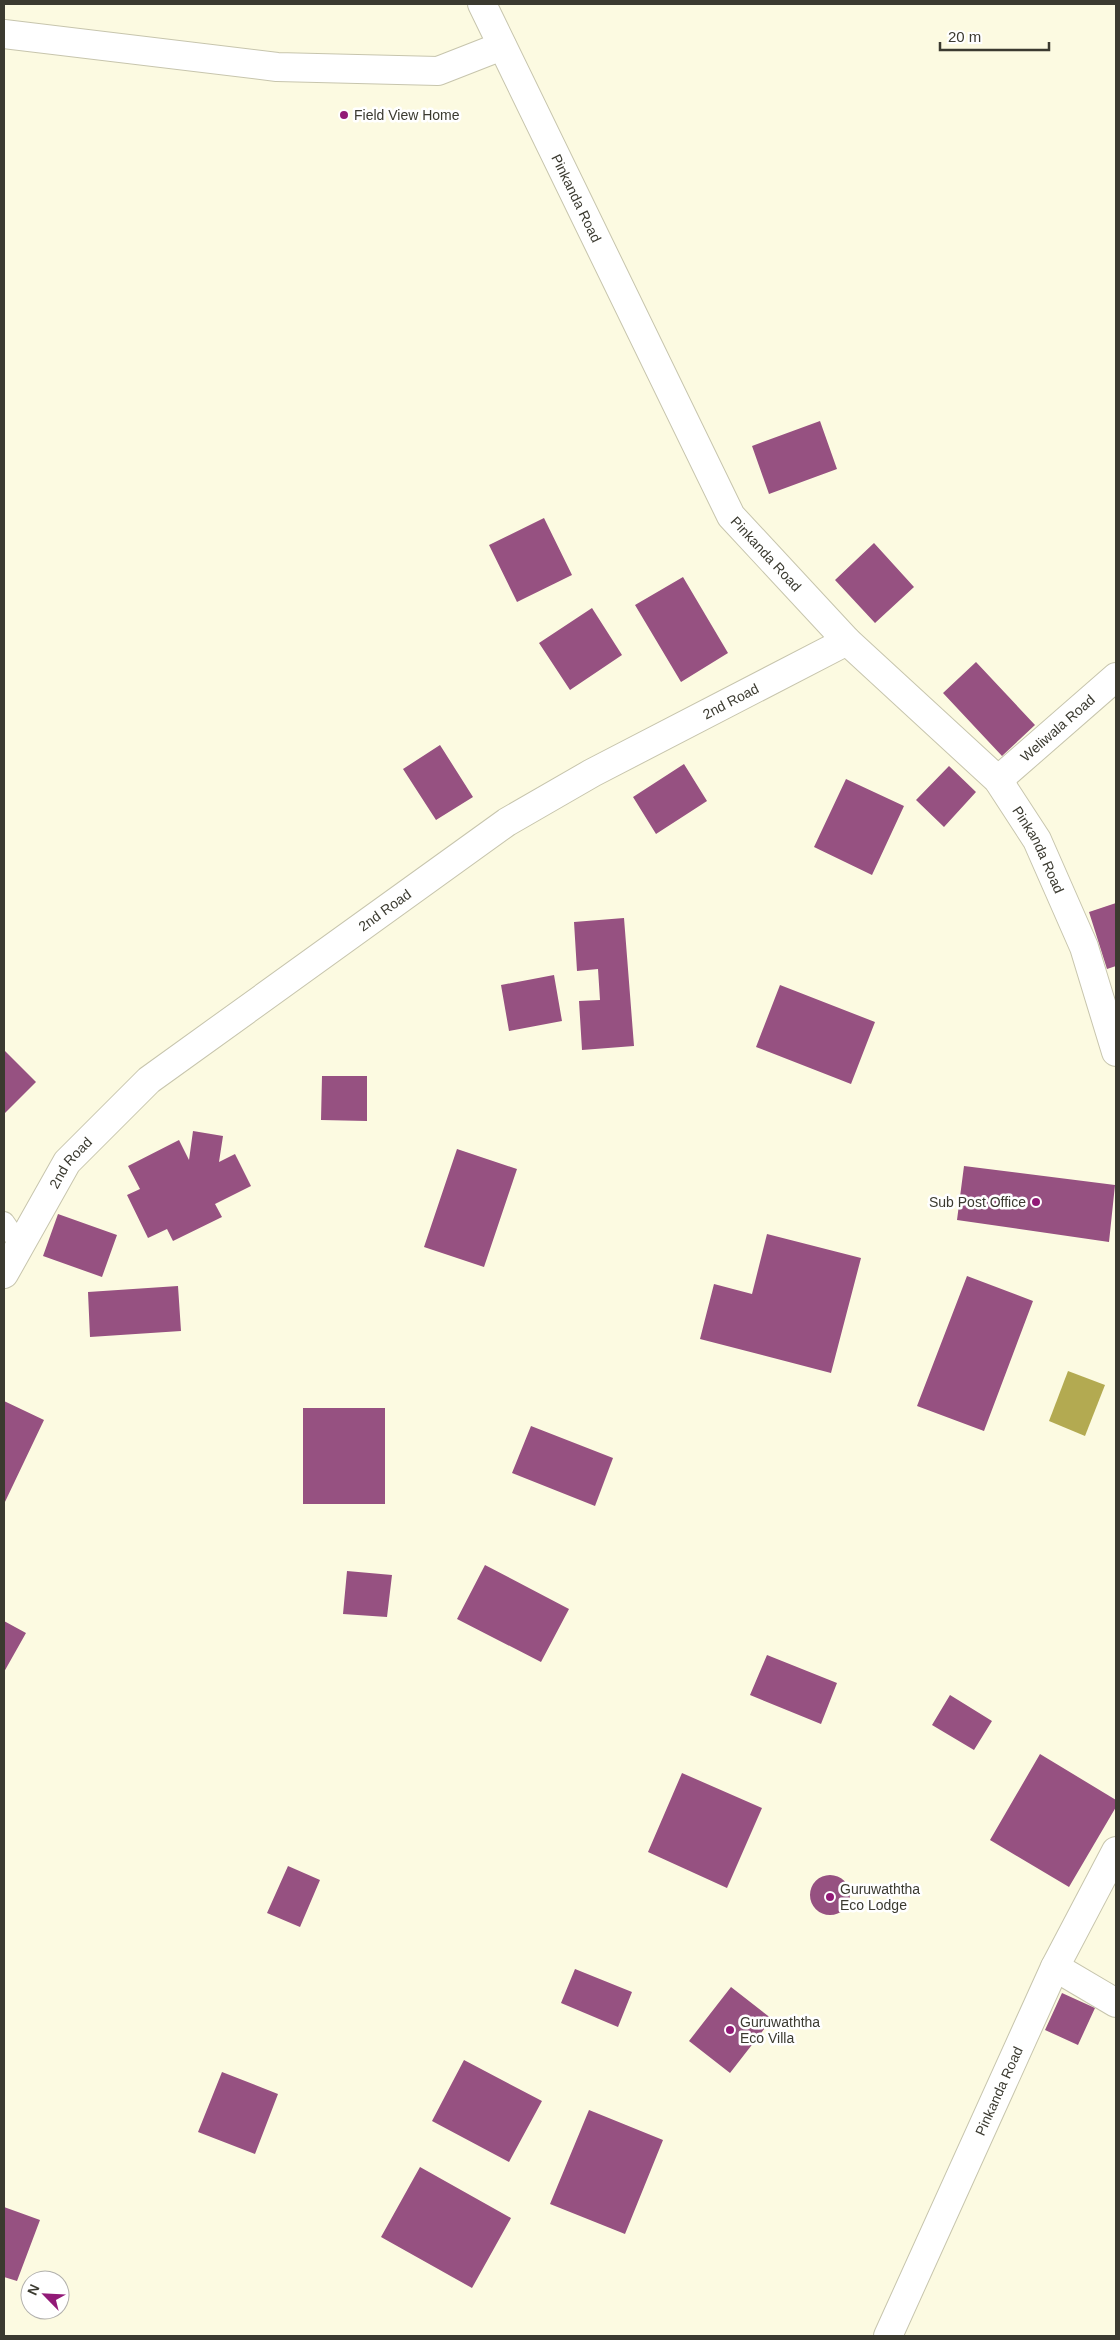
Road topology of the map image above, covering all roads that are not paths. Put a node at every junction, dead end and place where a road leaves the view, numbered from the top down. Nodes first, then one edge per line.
1 (482, 4) edge
2 (4, 34) edge
3 (502, 46) junction
4 (847, 641) junction
5 (1116, 677) edge
6 (998, 780) junction
7 (1116, 1052) edge
8 (4, 1222) edge
9 (20, 1245) junction
10 (4, 1274) edge
11 (1116, 1851) edge
12 (1054, 1966) junction
13 (1116, 2003) edge
14 (888, 2336) edge

1 - 3 street, Pinkanda Road
2 - 3 street
3 - 4 street, Pinkanda Road
4 - 6 street, Pinkanda Road
4 - 9 street, 2nd Road
5 - 6 street, Weliwala Road
6 - 7 street, Pinkanda Road
8 - 9 lane
9 - 10 street, 2nd Road
11 - 12 street, Pinkanda Road
12 - 13 street
12 - 14 street, Pinkanda Road

